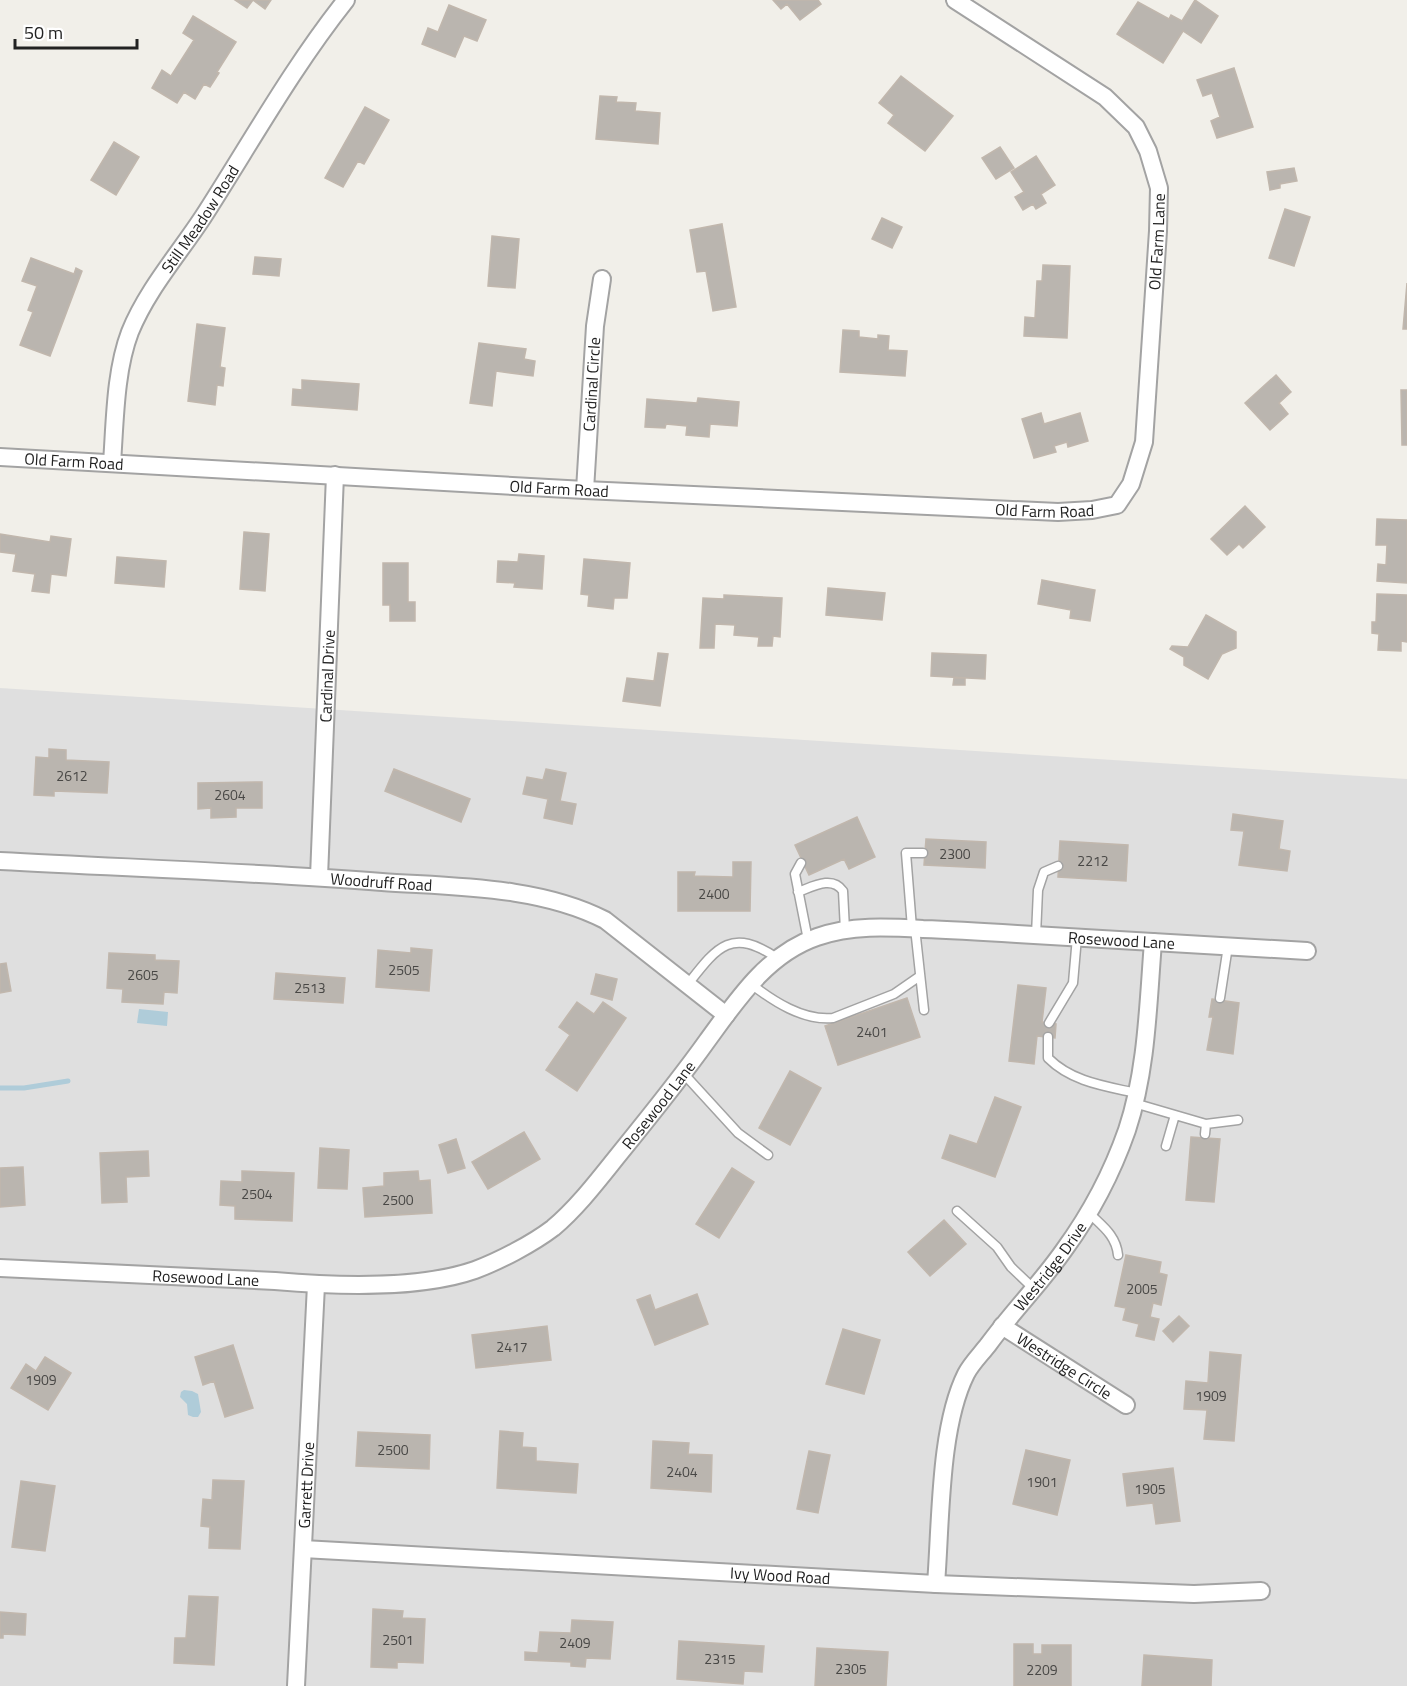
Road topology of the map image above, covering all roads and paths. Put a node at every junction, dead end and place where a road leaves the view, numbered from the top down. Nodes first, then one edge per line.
1 (346, 0) edge
2 (955, 0) edge
3 (602, 279) dead end
4 (0, 457) edge
5 (112, 463) junction
6 (335, 475) junction
7 (585, 489) junction
8 (1117, 505) joint
9 (923, 853) dead end
10 (0, 861) edge
11 (801, 862) dead end
12 (1058, 866) dead end
13 (319, 877) junction
14 (798, 892) junction
15 (914, 928) junction
16 (845, 930) junction
17 (1036, 935) junction
18 (1077, 937) junction
19 (808, 940) junction
20 (1153, 942) junction
21 (1228, 946) junction
22 (1307, 951) dead end
23 (777, 958) junction
24 (920, 976) junction
25 (688, 984) junction
26 (751, 984) junction
27 (1220, 998) dead end
28 (924, 1010) dead end
29 (726, 1016) junction
30 (1049, 1023) dead end
31 (1048, 1037) dead end
32 (684, 1074) junction
33 (1135, 1098) junction
34 (1175, 1115) junction
35 (1238, 1120) dead end
36 (1206, 1124) junction
37 (1205, 1134) dead end
38 (1166, 1146) dead end
39 (768, 1155) dead end
40 (957, 1211) dead end
41 (1089, 1213) junction
42 (1118, 1255) dead end
43 (0, 1268) edge
44 (316, 1285) junction
45 (1033, 1288) junction
46 (1002, 1326) junction
47 (1126, 1405) dead end
48 (303, 1549) junction
49 (936, 1584) junction
50 (1260, 1591) dead end
51 (296, 1686) edge

1 - 5 street, Still Meadow Road
2 - 8 street, Old Farm Lane
3 - 7 street, Cardinal Circle
4 - 5 street, Old Farm Road
5 - 6 street, Old Farm Road
6 - 7 street, Old Farm Road
6 - 13 street, Cardinal Drive
7 - 8 street, Old Farm Road
9 - 15 lane
10 - 13 street, Woodruff Road
11 - 14 lane
12 - 17 lane
13 - 25 street, Woodruff Road
14 - 16 lane
14 - 19 lane
15 - 16 street, Rosewood Lane
15 - 17 street, Rosewood Lane
15 - 24 lane
16 - 19 street, Rosewood Lane
17 - 18 street, Rosewood Lane
18 - 20 street, Rosewood Lane
18 - 30 lane
19 - 23 street, Rosewood Lane
20 - 21 street, Rosewood Lane
20 - 33 street, Westridge Drive
21 - 22 street, Rosewood Lane
21 - 27 lane
23 - 25 lane
23 - 26 street, Rosewood Lane
24 - 26 lane
24 - 28 lane
25 - 29 street, Woodruff Road
26 - 29 street, Rosewood Lane
29 - 32 street, Rosewood Lane
31 - 33 lane
32 - 39 lane
32 - 44 street, Rosewood Lane
33 - 34 lane
33 - 41 street, Westridge Drive
34 - 36 lane
34 - 38 lane
35 - 36 lane
36 - 37 lane
40 - 45 lane
41 - 42 lane
41 - 45 street, Westridge Drive
43 - 44 street, Rosewood Lane
44 - 48 street, Garrett Drive
45 - 46 street, Westridge Drive
46 - 47 street, Westridge Circle
46 - 49 street, Westridge Drive
48 - 49 street, Ivy Wood Road
48 - 51 street, Garrett Drive
49 - 50 street, Ivy Wood Road

